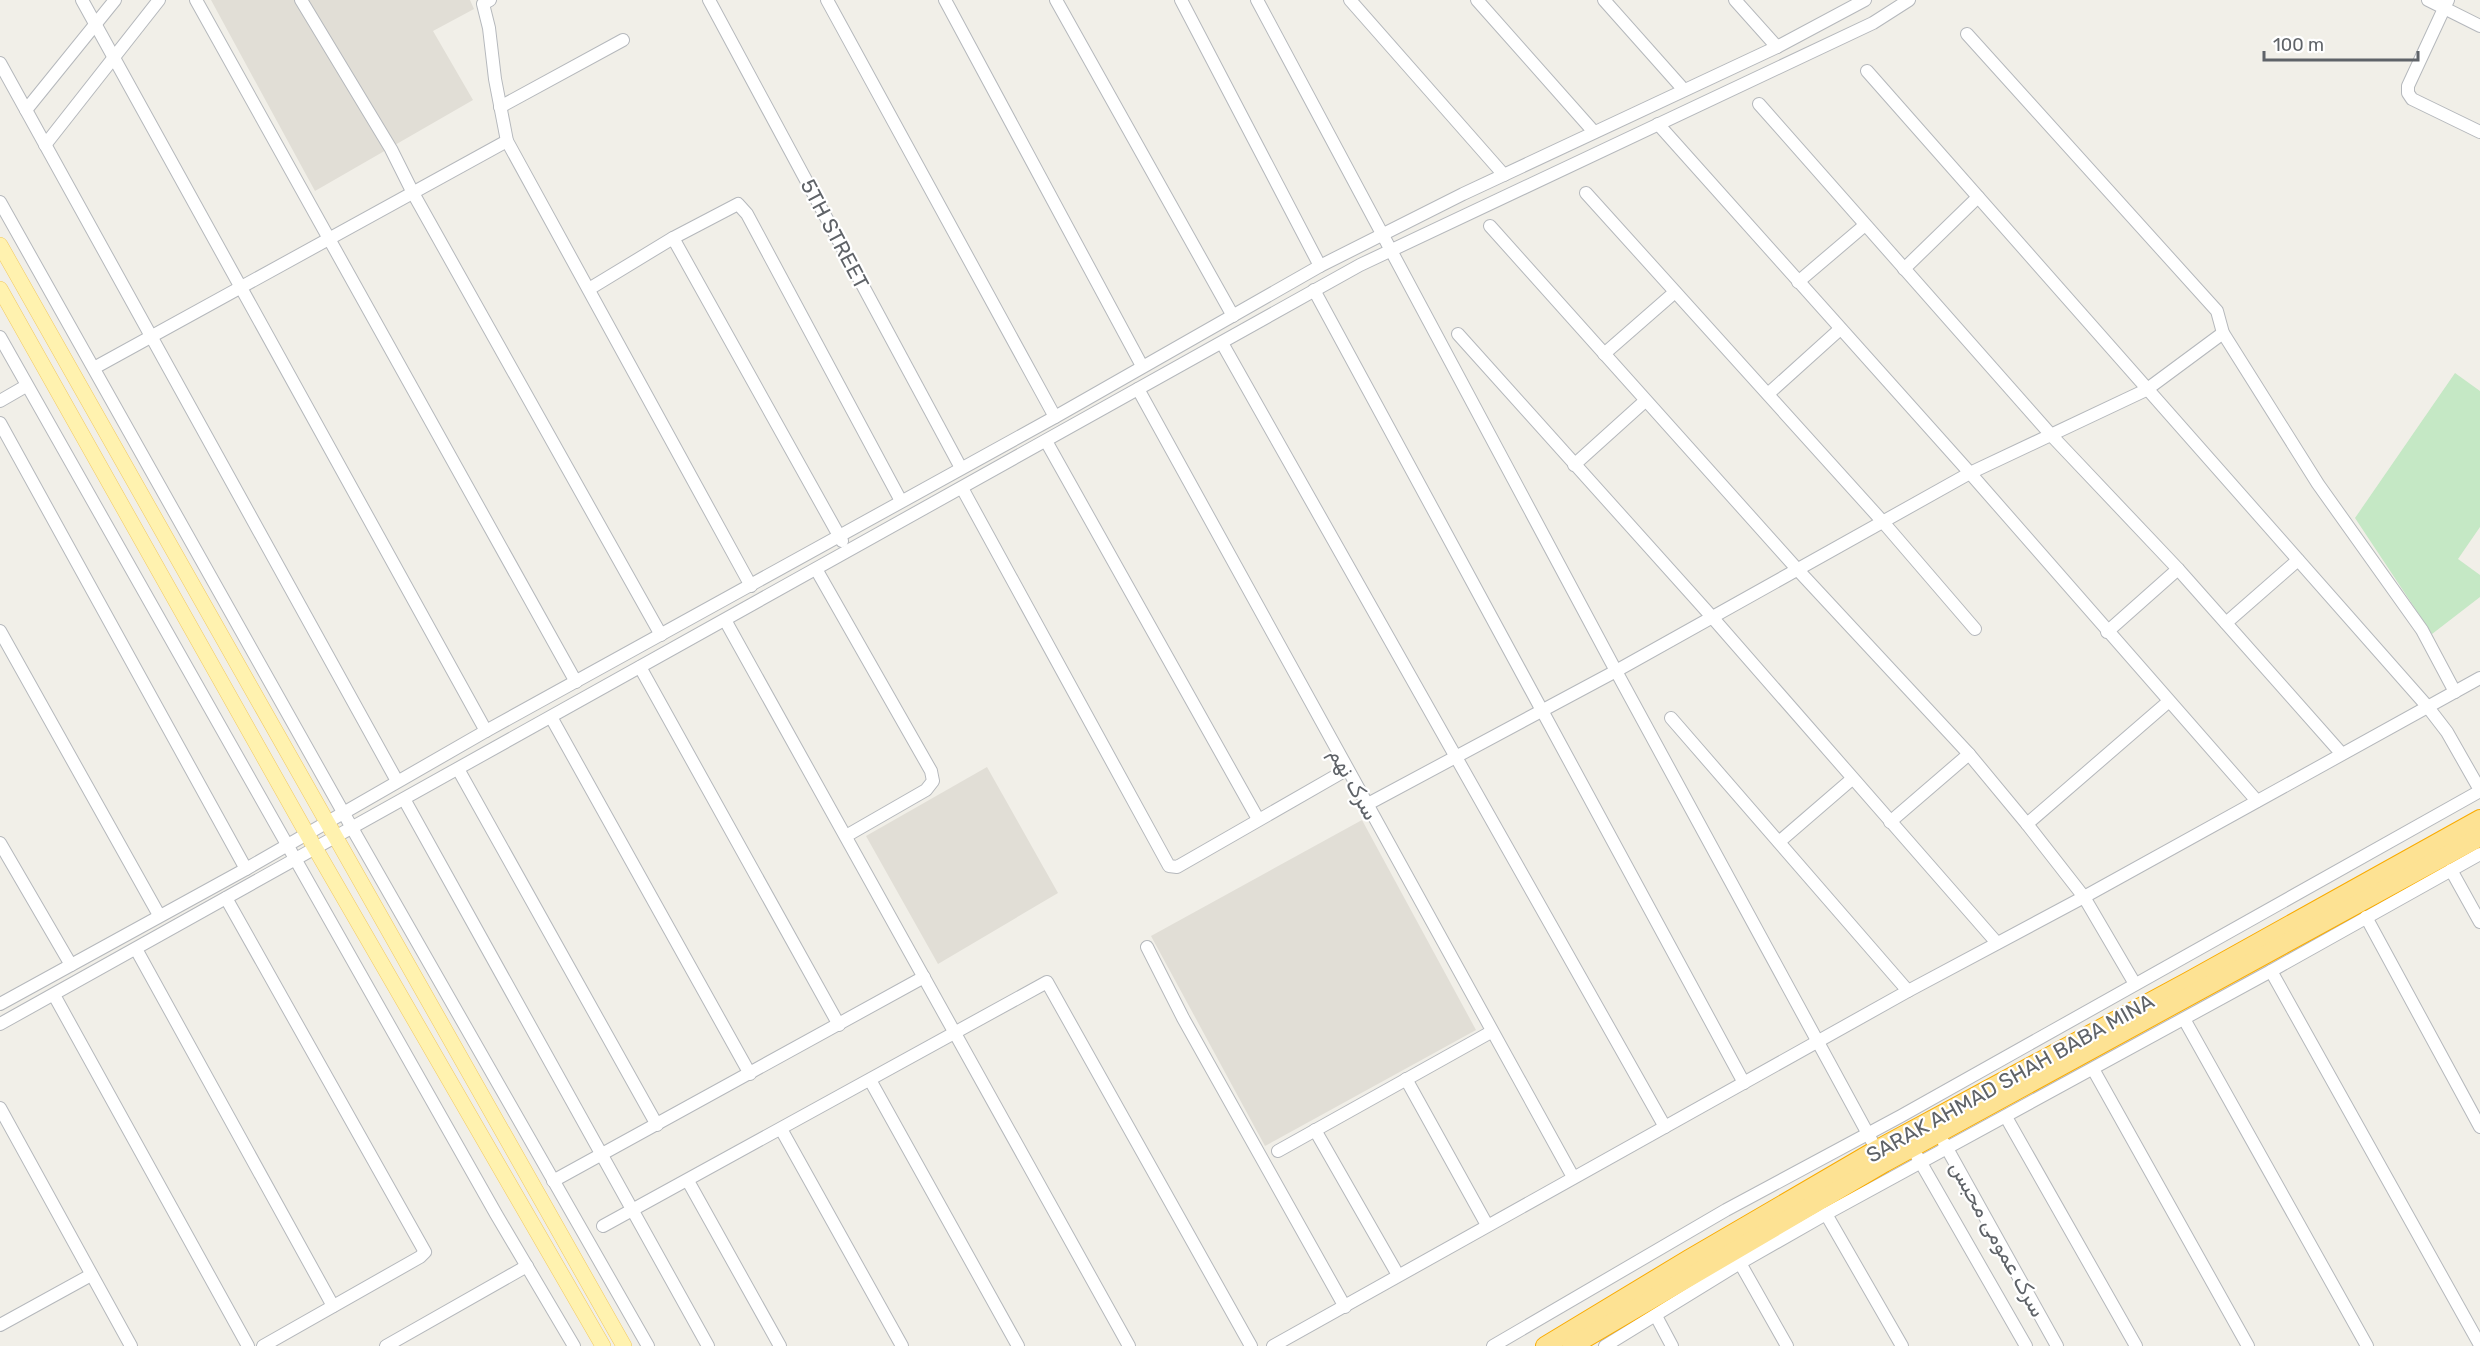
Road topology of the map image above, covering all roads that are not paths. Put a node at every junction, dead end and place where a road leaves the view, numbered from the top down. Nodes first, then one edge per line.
1 (82, 0) edge
2 (115, 0) edge
3 (159, 0) edge
4 (196, 0) edge
5 (301, 0) edge
6 (709, 0) edge
7 (826, 0) edge
8 (945, 0) edge
9 (1056, 0) edge
10 (1181, 0) edge
11 (1257, 0) edge
12 (1350, 0) edge
13 (1477, 0) edge
14 (1604, 0) edge
15 (1735, 0) edge
16 (1909, 0) edge
17 (2428, 0) edge
18 (484, 1) edge
19 (1862, 1) edge
20 (2446, 4) edge
21 (96, 26) junction
22 (2480, 26) edge
23 (1967, 34) dead end
24 (623, 40) dead end
25 (1777, 47) junction
26 (114, 58) junction
27 (0, 63) edge
28 (1867, 71) dead end
29 (1684, 90) junction
30 (1759, 104) dead end
31 (500, 107) junction
32 (26, 110) junction
33 (1658, 124) junction
34 (1594, 132) junction
35 (2480, 132) edge
36 (507, 141) junction
37 (45, 145) junction
38 (1504, 175) junction
39 (413, 193) junction
40 (1586, 193) dead end
41 (1978, 197) junction
42 (0, 202) edge
43 (1865, 225) junction
44 (1490, 226) dead end
45 (1382, 234) junction
46 (673, 238) junction
47 (330, 239) junction
48 (0, 245) edge
49 (1390, 250) junction
50 (1320, 266) junction
51 (1904, 269) junction
52 (1798, 282) junction
53 (241, 288) junction
54 (0, 289) edge
55 (589, 289) junction
56 (1314, 290) junction
57 (1675, 292) junction
58 (1233, 316) junction
59 (1839, 330) junction
60 (2223, 333) junction
61 (1458, 334) dead end
62 (0, 337) edge
63 (152, 337) junction
64 (1222, 343) junction
65 (1604, 354) junction
66 (1142, 366) junction
67 (94, 368) junction
68 (26, 386) junction
69 (1138, 389) junction
70 (2146, 390) junction
71 (1768, 394) junction
72 (0, 401) edge
73 (1646, 401) junction
74 (1055, 417) junction
75 (0, 423) edge
76 (2052, 436) junction
77 (1046, 441) junction
78 (1574, 465) junction
79 (961, 468) junction
80 (1970, 473) junction
81 (962, 488) junction
82 (902, 501) junction
83 (1883, 522) junction
84 (839, 536) junction
85 (848, 551) junction
86 (2298, 560) junction
87 (2178, 568) junction
88 (816, 569) junction
89 (1797, 569) junction
90 (751, 586) junction
91 (1712, 617) junction
92 (725, 620) junction
93 (2226, 623) junction
94 (1975, 629) dead end
95 (0, 631) edge
96 (2107, 632) junction
97 (661, 635) junction
98 (640, 667) junction
99 (1616, 671) junction
100 (2480, 678) edge
101 (576, 682) junction
102 (2455, 692) junction
103 (2168, 702) junction
104 (2427, 706) junction
105 (1543, 710) junction
106 (551, 717) junction
107 (1671, 718) dead end
108 (486, 731) junction
109 (2341, 753) junction
110 (1969, 754) junction
111 (1455, 758) junction
112 (458, 769) junction
113 (1346, 770) junction
114 (1852, 779) junction
115 (397, 781) junction
116 (2480, 791) edge
117 (404, 799) junction
118 (2256, 801) junction
119 (1366, 805) junction
120 (344, 813) junction
121 (1258, 819) junction
122 (2480, 819) edge
123 (327, 822) junction
124 (1890, 822) junction
125 (2027, 824) junction
126 (352, 828) junction
127 (308, 833) junction
128 (846, 836) junction
129 (336, 837) junction
130 (2480, 837) edge
131 (1779, 842) junction
132 (0, 843) edge
133 (288, 844) junction
134 (315, 849) junction
135 (2480, 854) edge
136 (297, 859) junction
137 (246, 869) junction
138 (2451, 870) junction
139 (2084, 897) junction
140 (226, 898) junction
141 (159, 915) junction
142 (2366, 917) junction
143 (2480, 922) edge
144 (1997, 943) junction
145 (1147, 947) dead end
146 (136, 950) junction
147 (71, 965) junction
148 (2271, 971) junction
149 (924, 977) junction
150 (2135, 984) junction
151 (1908, 991) junction
152 (54, 996) junction
153 (0, 1004) edge
154 (2184, 1019) junction
155 (0, 1024) edge
156 (839, 1024) junction
157 (954, 1032) junction
158 (1491, 1032) junction
159 (1818, 1042) junction
160 (2093, 1069) junction
161 (750, 1074) junction
162 (1406, 1079) junction
163 (870, 1080) junction
164 (1744, 1083) junction
165 (0, 1108) edge
166 (2006, 1117) junction
167 (657, 1125) junction
168 (1665, 1127) junction
169 (2480, 1127) edge
170 (781, 1129) junction
171 (1315, 1130) junction
172 (1867, 1133) junction
173 (1943, 1140) junction
174 (1278, 1150) dead end
175 (1917, 1154) junction
176 (603, 1155) junction
177 (1880, 1156) junction
178 (1573, 1177) junction
179 (553, 1181) junction
180 (688, 1181) junction
181 (634, 1210) junction
182 (1826, 1214) junction
183 (1487, 1225) junction
184 (603, 1226) dead end
185 (1740, 1263) junction
186 (527, 1266) junction
187 (91, 1275) junction
188 (1398, 1275) junction
189 (333, 1306) junction
190 (1345, 1307) junction
191 (1656, 1316) junction
192 (1, 1322) edge
193 (2480, 1345) edge
194 (131, 1346) edge
195 (248, 1346) edge
196 (262, 1346) edge
197 (386, 1346) edge
198 (574, 1346) edge
199 (603, 1346) edge
200 (624, 1346) edge
201 (648, 1346) edge
202 (708, 1346) edge
203 (780, 1346) edge
204 (902, 1346) edge
205 (1018, 1346) edge
206 (1129, 1346) edge
207 (1251, 1346) edge
208 (1273, 1346) edge
209 (1493, 1346) edge
210 (1545, 1346) edge
211 (1572, 1346) edge
212 (1605, 1346) edge
213 (1672, 1346) edge
214 (1787, 1346) edge
215 (1902, 1346) edge
216 (2026, 1346) edge
217 (2057, 1346) edge
218 (2136, 1346) edge
219 (2248, 1346) edge
220 (2367, 1346) edge

1 - 21 street
2 - 21 street
3 - 26 street
4 - 47 street
5 - 39 street
6 - 79 street, 5TH STREET
7 - 74 street
8 - 66 street
9 - 58 street
10 - 50 street
11 - 45 street
12 - 38 street
13 - 34 street
14 - 29 street
15 - 25 street
16 - 33 street
17 - 20 street
18 - 31 street
19 - 25 street
20 - 22 street
20 - 35 street
21 - 26 street
21 - 32 street
23 - 60 street
24 - 31 street
25 - 29 street
26 - 37 street
26 - 53 street
27 - 32 street
28 - 41 street
29 - 34 street
30 - 43 street
31 - 36 street
32 - 37 street
33 - 49 street
33 - 52 street
34 - 38 street
36 - 39 street
36 - 55 street
37 - 63 street
38 - 45 street
39 - 47 street
39 - 97 street
40 - 57 street
41 - 51 street
41 - 70 street
42 - 67 street
43 - 51 street
43 - 52 street
44 - 65 street
45 - 49 street
45 - 50 street
46 - 55 street
46 - 82 street
46 - 84 street
47 - 53 street
47 - 101 street
48 - 123 main road
49 - 56 street
49 - 99 street
50 - 58 street
51 - 76 street
52 - 59 street
53 - 63 street
53 - 108 street
54 - 127 main road
55 - 90 street
56 - 64 street
56 - 105 street
57 - 65 street
57 - 71 street
58 - 66 street
59 - 71 street
59 - 80 street
60 - 70 street
60 - 102 street
61 - 78 street
62 - 68 street
63 - 67 street
63 - 115 street
64 - 69 street
64 - 111 street
65 - 73 street
66 - 74 street
67 - 120 street
68 - 72 street
68 - 133 street
69 - 77 street
69 - 113 street, سرک نهم
70 - 76 street
70 - 86 street
71 - 83 street
73 - 78 street
73 - 89 street
74 - 79 street
75 - 137 street
76 - 80 street
76 - 87 street
77 - 81 street
77 - 121 street
78 - 91 street
79 - 82 street
80 - 83 street
80 - 96 street
81 - 85 street
81 - 121 street
82 - 84 street
83 - 89 street
83 - 94 street
84 - 85 street
84 - 90 street
85 - 88 street
86 - 93 street
86 - 104 street
87 - 93 street
87 - 96 street
88 - 92 street
88 - 128 street
89 - 91 street
89 - 110 street
90 - 97 street
91 - 99 street
91 - 114 street
92 - 98 street
92 - 128 street
93 - 109 street
95 - 141 street
96 - 103 street
97 - 101 street
98 - 106 street
98 - 156 street
99 - 105 street
99 - 159 street
100 - 102 street
101 - 108 street
102 - 104 street
103 - 118 street
103 - 125 street
104 - 109 street
104 - 116 street
105 - 111 street
105 - 164 street
106 - 112 street
106 - 161 street
107 - 131 street
108 - 115 street
109 - 118 street
110 - 124 street
110 - 125 street
111 - 119 street
111 - 168 street
112 - 117 street
112 - 167 street
113 - 119 street, سرک نهم
113 - 121 street
114 - 124 street
114 - 131 street
115 - 120 street
116 - 150 street
117 - 126 street
117 - 176 street
118 - 139 street
119 - 158 street, سرک نهم
120 - 123 street
120 - 126 street
122 - 177 highway, SARAK AHMAD SHAH BABA MINA
123 - 127 street
123 - 129 main road
124 - 144 street
125 - 139 street
126 - 129 street
126 - 179 street
127 - 133 street
127 - 134 main road
128 - 149 street
129 - 134 street
129 - 200 main road
130 - 173 highway
131 - 151 street
132 - 147 street
133 - 136 street
133 - 137 street
134 - 136 street
134 - 199 main road
135 - 138 street
136 - 140 street
136 - 186 street
137 - 141 street
138 - 142 street
138 - 143 street
139 - 144 street
139 - 150 street
140 - 146 street
140 - 189 street
141 - 147 street
142 - 148 street
142 - 169 street
144 - 151 street
145 - 190 street
146 - 152 street
146 - 189 street
147 - 153 street
148 - 154 street
148 - 193 street
149 - 156 street
149 - 157 street
150 - 172 street
151 - 159 street
152 - 155 street
152 - 195 street
154 - 160 street
154 - 220 street
156 - 161 street
157 - 163 street
157 - 206 street
157 - 207 street
158 - 162 street
158 - 178 street, سرک نهم
159 - 164 street
159 - 172 street
160 - 166 street
160 - 219 street
161 - 167 street
162 - 171 street
162 - 183 street
163 - 170 street
163 - 205 street
164 - 168 street
165 - 187 street
166 - 173 street
166 - 218 street
167 - 176 street
168 - 178 street
170 - 180 street
170 - 204 street
171 - 174 street
171 - 188 street
172 - 177 street
172 - 209 street
173 - 175 highway
173 - 217 street, سرک عمومی محبس
175 - 177 highway
175 - 182 street
175 - 216 street, سرک عمومی محبس
176 - 179 street
176 - 181 street
177 - 210 highway, SARAK AHMAD SHAH BABA MINA
177 - 211 highway
178 - 183 street
179 - 201 street
180 - 181 street
180 - 203 street
181 - 184 street
181 - 202 street
182 - 185 street
182 - 215 street
183 - 188 street
185 - 191 street
185 - 214 street
186 - 197 street
186 - 198 street
187 - 192 street
187 - 194 street
188 - 190 street
189 - 196 street
190 - 208 street
191 - 212 street
191 - 213 street

